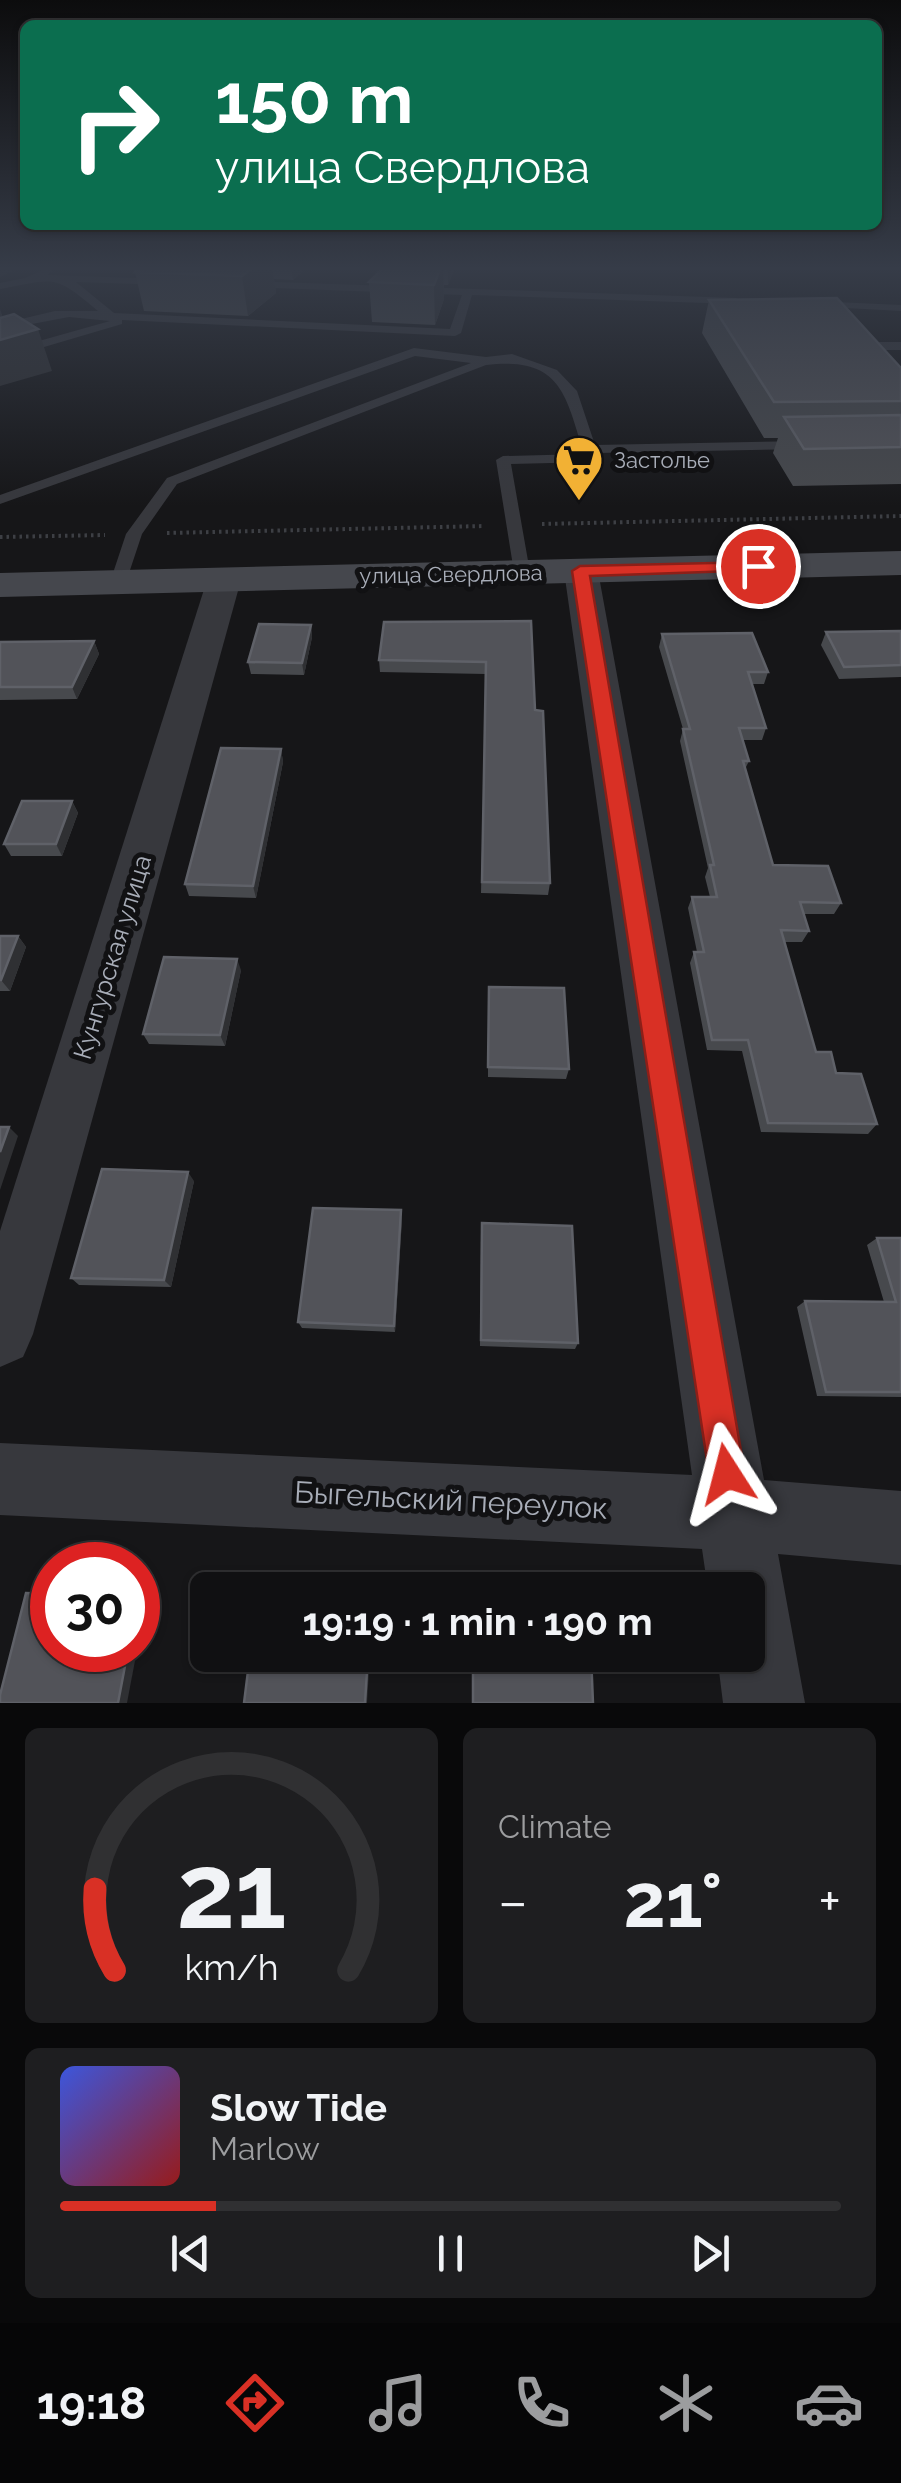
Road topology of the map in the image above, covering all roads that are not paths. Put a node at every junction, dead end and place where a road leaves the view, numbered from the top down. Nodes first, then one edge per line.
1 (33, 346) edge
2 (0, 356) edge
3 (486, 361) junction
4 (823, 444) edge
5 (589, 449) junction
6 (0, 500) edge
7 (901, 563) edge
8 (580, 571) junction
9 (522, 572) junction
10 (224, 580) junction
11 (118, 582) junction
12 (0, 585) edge
13 (0, 1334) edge
14 (0, 1479) edge
15 (734, 1514) junction
16 (901, 1528) edge
17 (743, 1572) edge
18 (759, 1672) edge
19 (764, 1703) edge

1 - 2 lane
3 - 5 lane
3 - 6 lane
3 - 11 lane
4 - 5 lane
5 - 9 lane
7 - 8 street, улица Свердлова
8 - 9 street, улица Свердлова
8 - 15 street
9 - 10 street, улица Свердлова
10 - 11 street, улица Свердлова
10 - 13 street, Кунгурская улица
11 - 12 street, улица Свердлова
14 - 15 street, Быгельский переулок
15 - 16 street, Быгельский переулок
15 - 17 street
18 - 19 street

